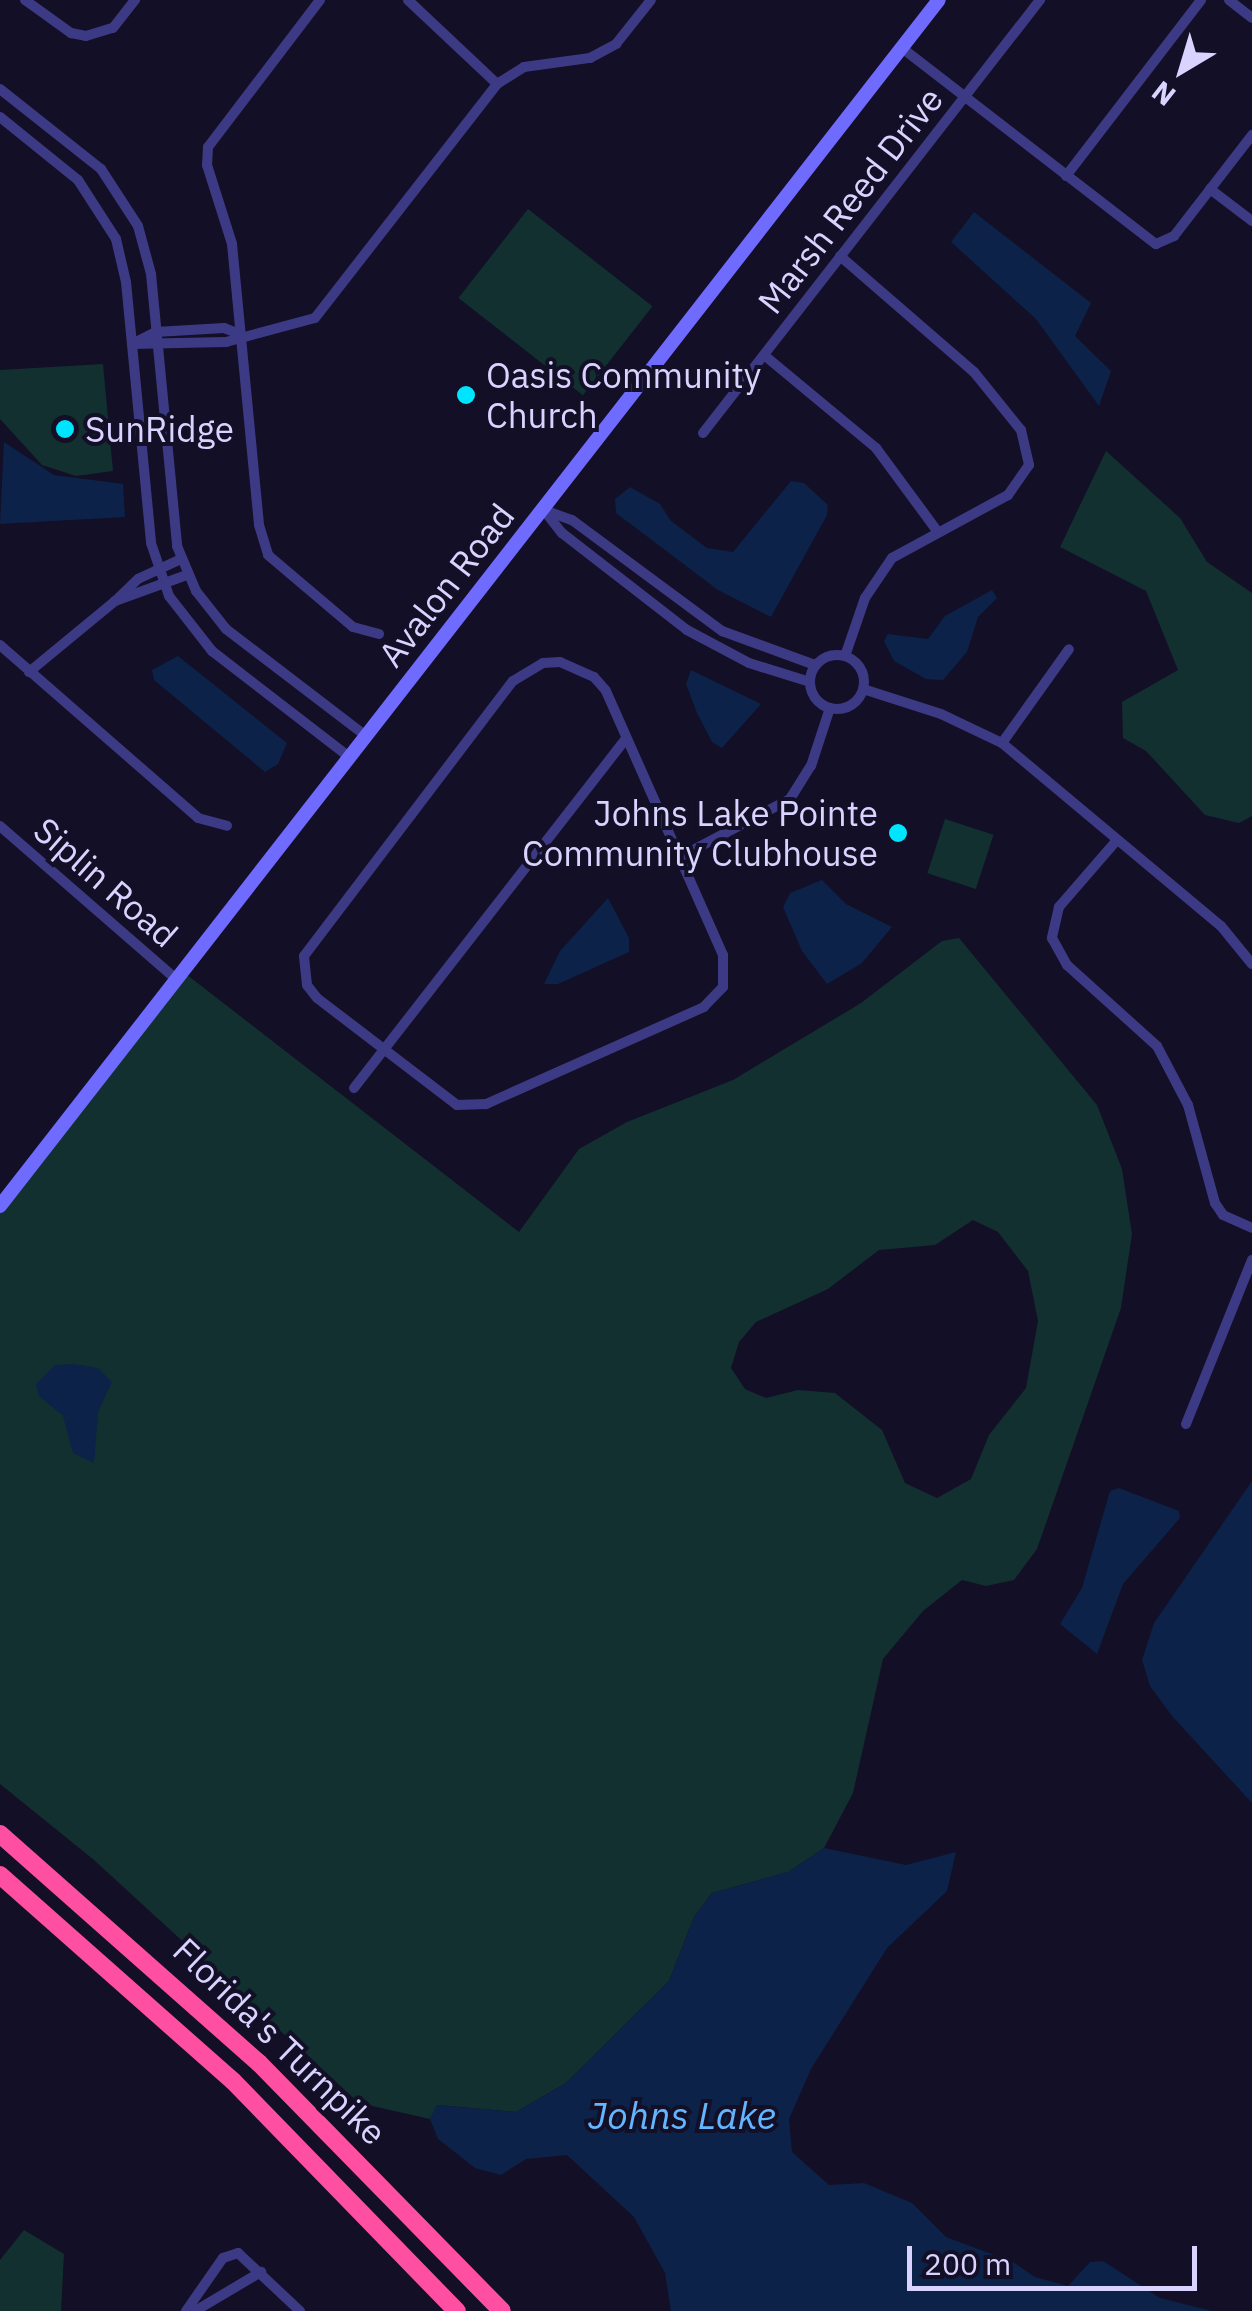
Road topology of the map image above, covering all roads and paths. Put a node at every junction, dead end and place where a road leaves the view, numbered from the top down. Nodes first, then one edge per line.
1 (25, 0) edge
2 (136, 0) edge
3 (320, 0) edge
4 (408, 0) edge
5 (650, 0) edge
6 (940, 0) edge
7 (1040, 0) edge
8 (1201, 0) edge
9 (1228, 0) edge
10 (1252, 18) edge
11 (902, 48) junction
12 (497, 84) junction
13 (0, 89) edge
14 (964, 97) junction
15 (0, 117) edge
16 (1252, 135) edge
17 (1066, 176) junction
18 (1210, 189) junction
19 (1252, 222) edge
20 (840, 256) junction
21 (195, 330) junction
22 (156, 332) junction
23 (240, 334) junction
24 (132, 344) junction
25 (196, 344) junction
26 (158, 348) junction
27 (764, 354) junction
28 (703, 433) dead end
29 (543, 509) junction
30 (938, 532) junction
31 (182, 559) junction
32 (158, 569) junction
33 (187, 575) junction
34 (163, 582) junction
35 (666, 594) junction
36 (114, 601) junction
37 (656, 608) junction
38 (379, 634) dead end
39 (0, 646) edge
40 (1068, 649) dead end
41 (845, 656) junction
42 (816, 666) junction
43 (29, 672) junction
44 (810, 682) junction
45 (863, 689) junction
46 (830, 708) junction
47 (366, 736) junction
48 (626, 738) junction
49 (1002, 744) junction
50 (349, 758) junction
51 (0, 826) edge
52 (227, 826) dead end
53 (1117, 840) junction
54 (680, 857) junction
55 (1252, 964) edge
56 (176, 979) junction
57 (384, 1050) junction
58 (354, 1088) dead end
59 (0, 1206) edge
60 (1252, 1228) edge
61 (1252, 1260) edge
62 (1186, 1424) dead end
63 (0, 1834) edge
64 (0, 1875) edge
65 (262, 2272) junction
66 (186, 2311) edge
67 (195, 2311) edge
68 (300, 2311) edge
69 (457, 2311) edge
70 (502, 2311) edge

1 - 2 street
3 - 23 street
4 - 12 street
5 - 12 street
6 - 11 main road, Avalon Road
7 - 14 street, Marsh Reed Drive
8 - 17 street
9 - 10 street
11 - 14 street
11 - 29 main road, Avalon Road
12 - 23 street
13 - 22 street
14 - 17 street
14 - 20 street, Marsh Reed Drive
15 - 24 street
16 - 18 street
17 - 18 street
18 - 19 street
20 - 27 street, Marsh Reed Drive
20 - 30 street
21 - 22 street
21 - 23 street
21 - 25 street
22 - 24 street
22 - 26 street
23 - 25 street
23 - 38 street
24 - 26 street
24 - 32 street
25 - 26 street
26 - 31 street
27 - 28 street, Marsh Reed Drive
27 - 30 street
29 - 35 street
29 - 37 street
29 - 47 main road, Avalon Road
30 - 41 street
31 - 32 street
31 - 33 street
32 - 34 street
32 - 36 street
33 - 34 street
33 - 47 street
34 - 36 street
34 - 50 street
35 - 37 street
35 - 42 street
36 - 43 street
37 - 44 street
39 - 43 street
40 - 49 street
41 - 42 street
41 - 45 street
42 - 44 street
43 - 52 street
44 - 46 street
45 - 46 street
45 - 49 street
46 - 54 street
47 - 50 main road, Avalon Road
48 - 54 street
48 - 57 street
48 - 57 street
49 - 53 street
50 - 56 main road, Avalon Road
51 - 56 street, Siplin Road
53 - 55 street
53 - 60 street
54 - 57 street
56 - 59 main road, Avalon Road
57 - 58 street
61 - 62 street
63 - 70 highway, Florida's Turnpike
64 - 69 highway, Florida's Turnpike
65 - 66 street
65 - 67 street
65 - 68 street

